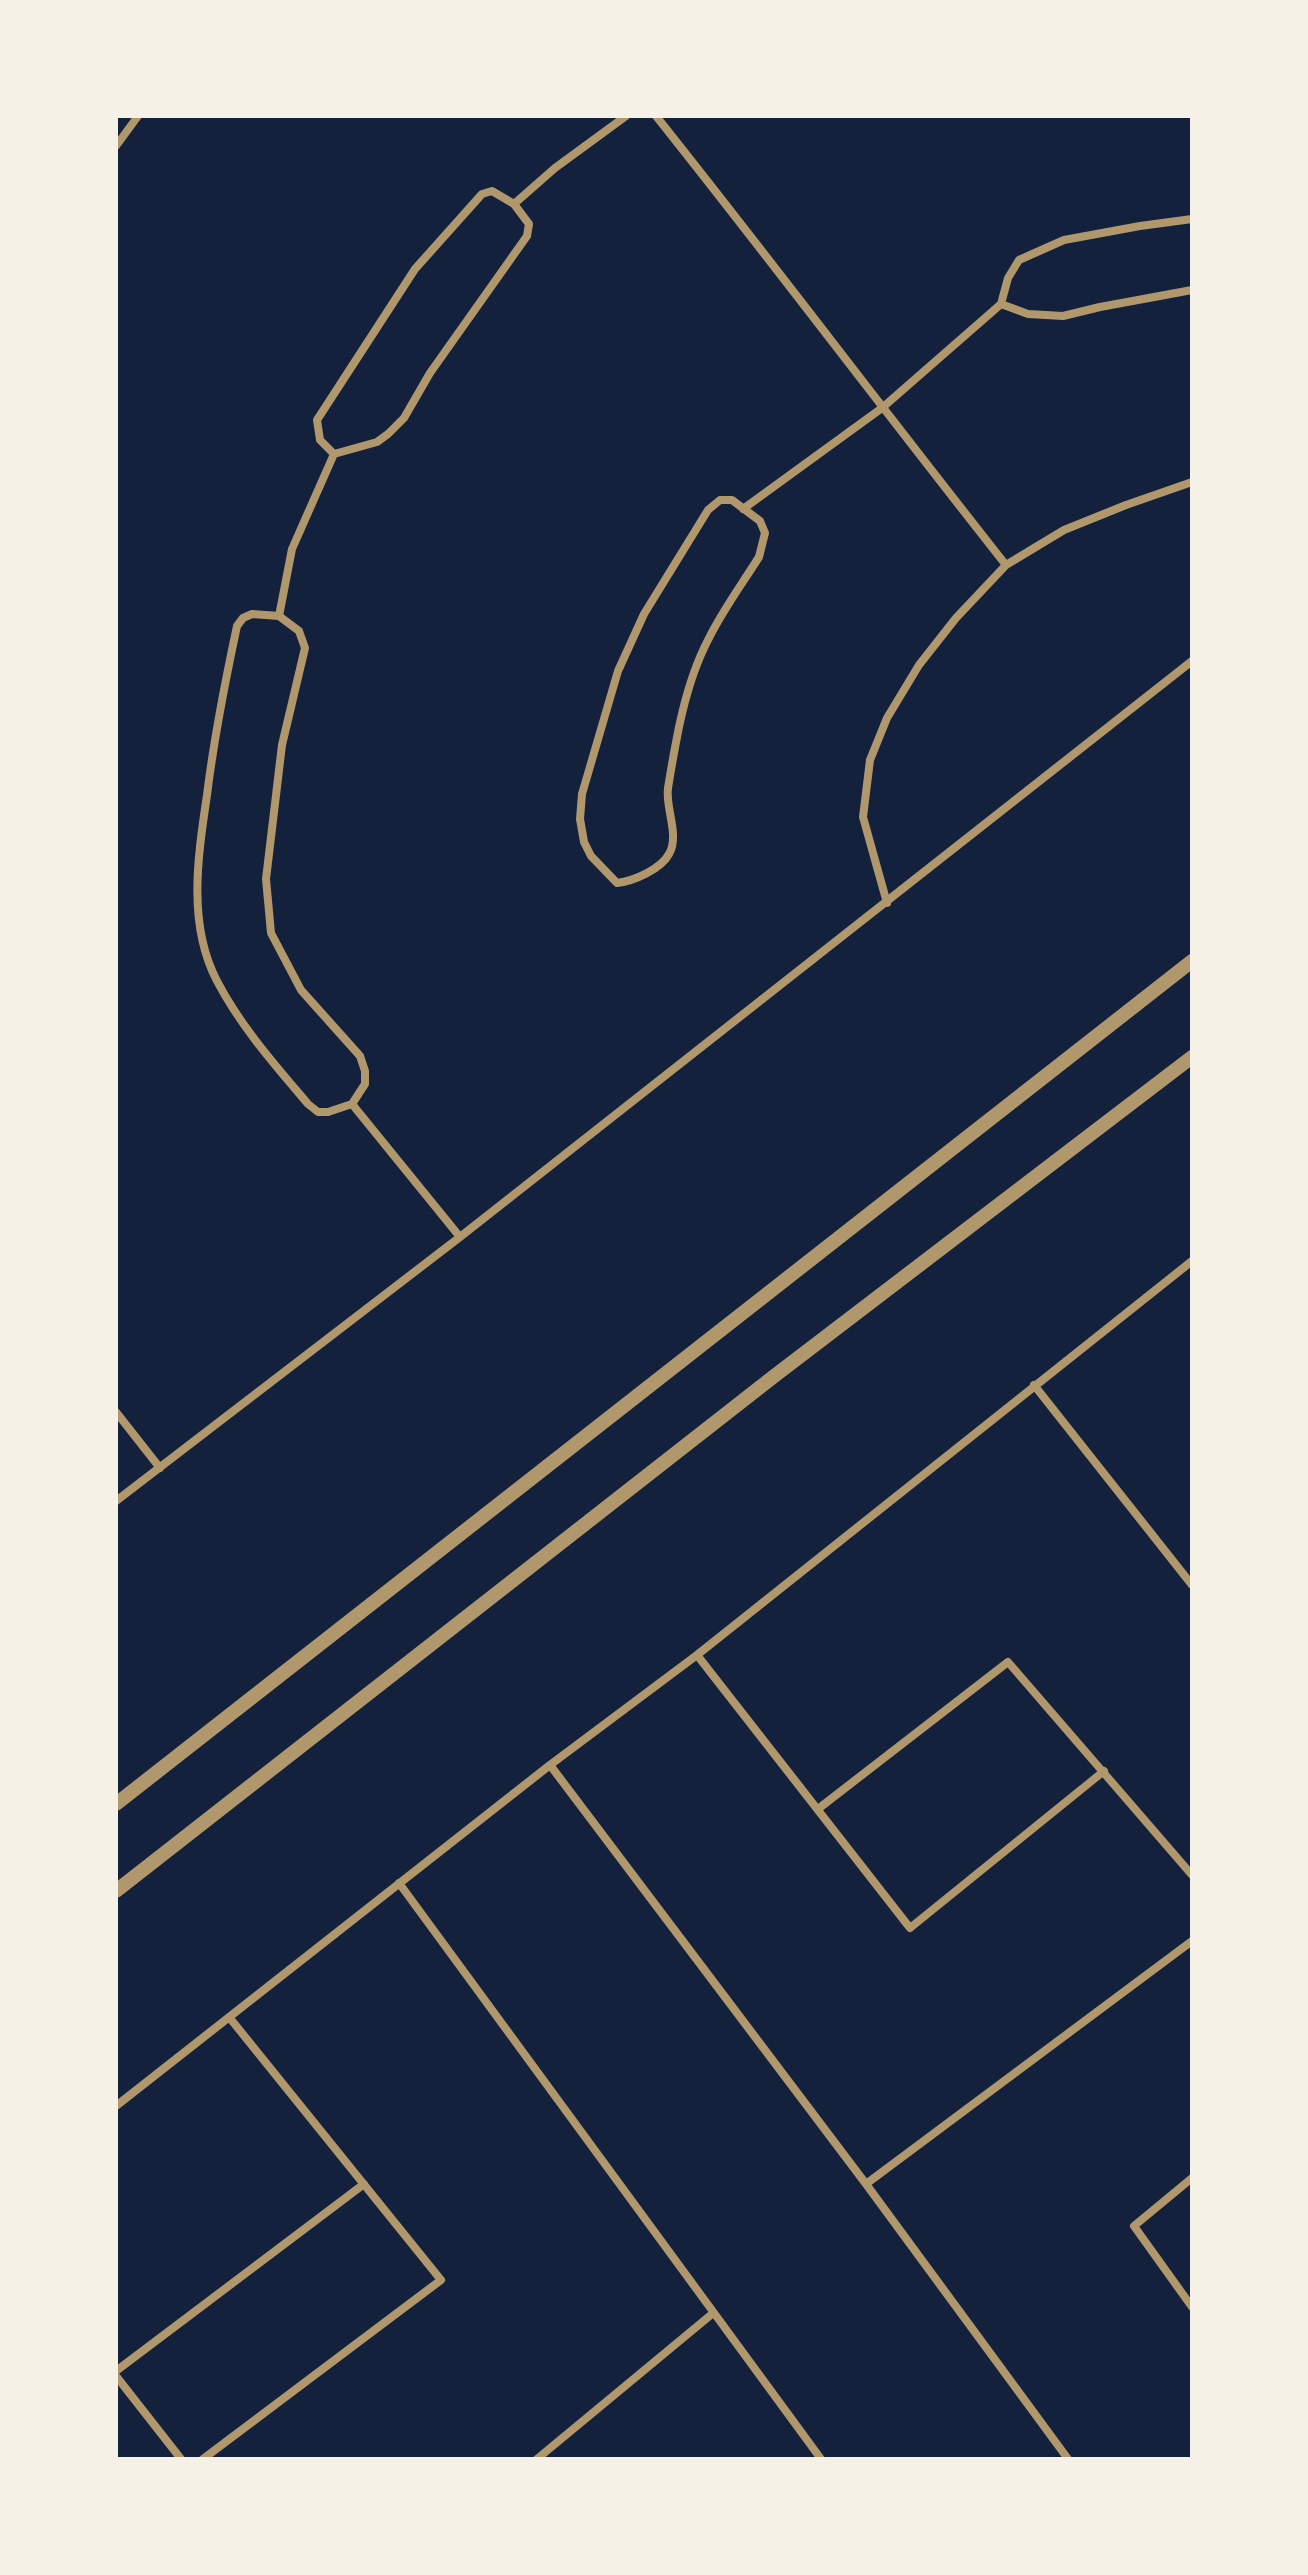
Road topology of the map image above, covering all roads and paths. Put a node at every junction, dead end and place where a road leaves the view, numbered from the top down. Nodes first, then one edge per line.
1 (138, 116) edge
2 (626, 116) edge
3 (656, 116) edge
4 (116, 146) edge
5 (514, 204) junction
6 (1192, 219) edge
7 (1192, 290) edge
8 (1001, 304) junction
9 (882, 408) junction
10 (334, 454) junction
11 (1192, 482) edge
12 (743, 509) junction
13 (1006, 565) junction
14 (279, 616) junction
15 (1192, 661) edge
16 (887, 903) junction
17 (1192, 961) edge
18 (1192, 1057) edge
19 (352, 1104) junction
20 (460, 1237) junction
21 (1189, 1264) edge
22 (1192, 1275) edge
23 (1034, 1385) junction
24 (116, 1412) edge
25 (160, 1468) junction
26 (116, 1501) edge
27 (1192, 1585) edge
28 (697, 1655) junction
29 (550, 1765) junction
30 (1104, 1771) junction
31 (116, 1804) edge
32 (818, 1809) junction
33 (1192, 1875) edge
34 (399, 1883) junction
35 (116, 1891) edge
36 (1192, 1941) edge
37 (229, 2017) junction
38 (116, 2106) edge
39 (1192, 2178) edge
40 (364, 2184) junction
41 (866, 2184) junction
42 (1192, 2307) edge
43 (712, 2314) junction
44 (116, 2374) edge
45 (181, 2459) edge
46 (203, 2459) edge
47 (537, 2459) edge
48 (821, 2459) edge
49 (1068, 2459) edge

1 - 4 street
2 - 5 street
3 - 9 street
5 - 10 street
5 - 10 street
6 - 8 street
7 - 8 street
8 - 9 street
9 - 12 street
9 - 13 street
10 - 14 street
11 - 13 street
12 - 12 street
13 - 16 street
14 - 19 street
14 - 19 street
15 - 16 street
16 - 20 street
17 - 31 street
18 - 35 street
19 - 20 street
20 - 25 street
21 - 22 street
21 - 23 street
23 - 27 street
23 - 28 street
24 - 25 street
25 - 26 street
28 - 29 street
28 - 32 street
29 - 34 street
29 - 41 street
30 - 32 street
30 - 32 street
30 - 33 street
34 - 37 street
34 - 43 street
36 - 41 street
37 - 38 street
37 - 40 street
39 - 42 street
40 - 44 street
40 - 46 street
41 - 49 street
43 - 47 street
43 - 48 street
44 - 45 street

